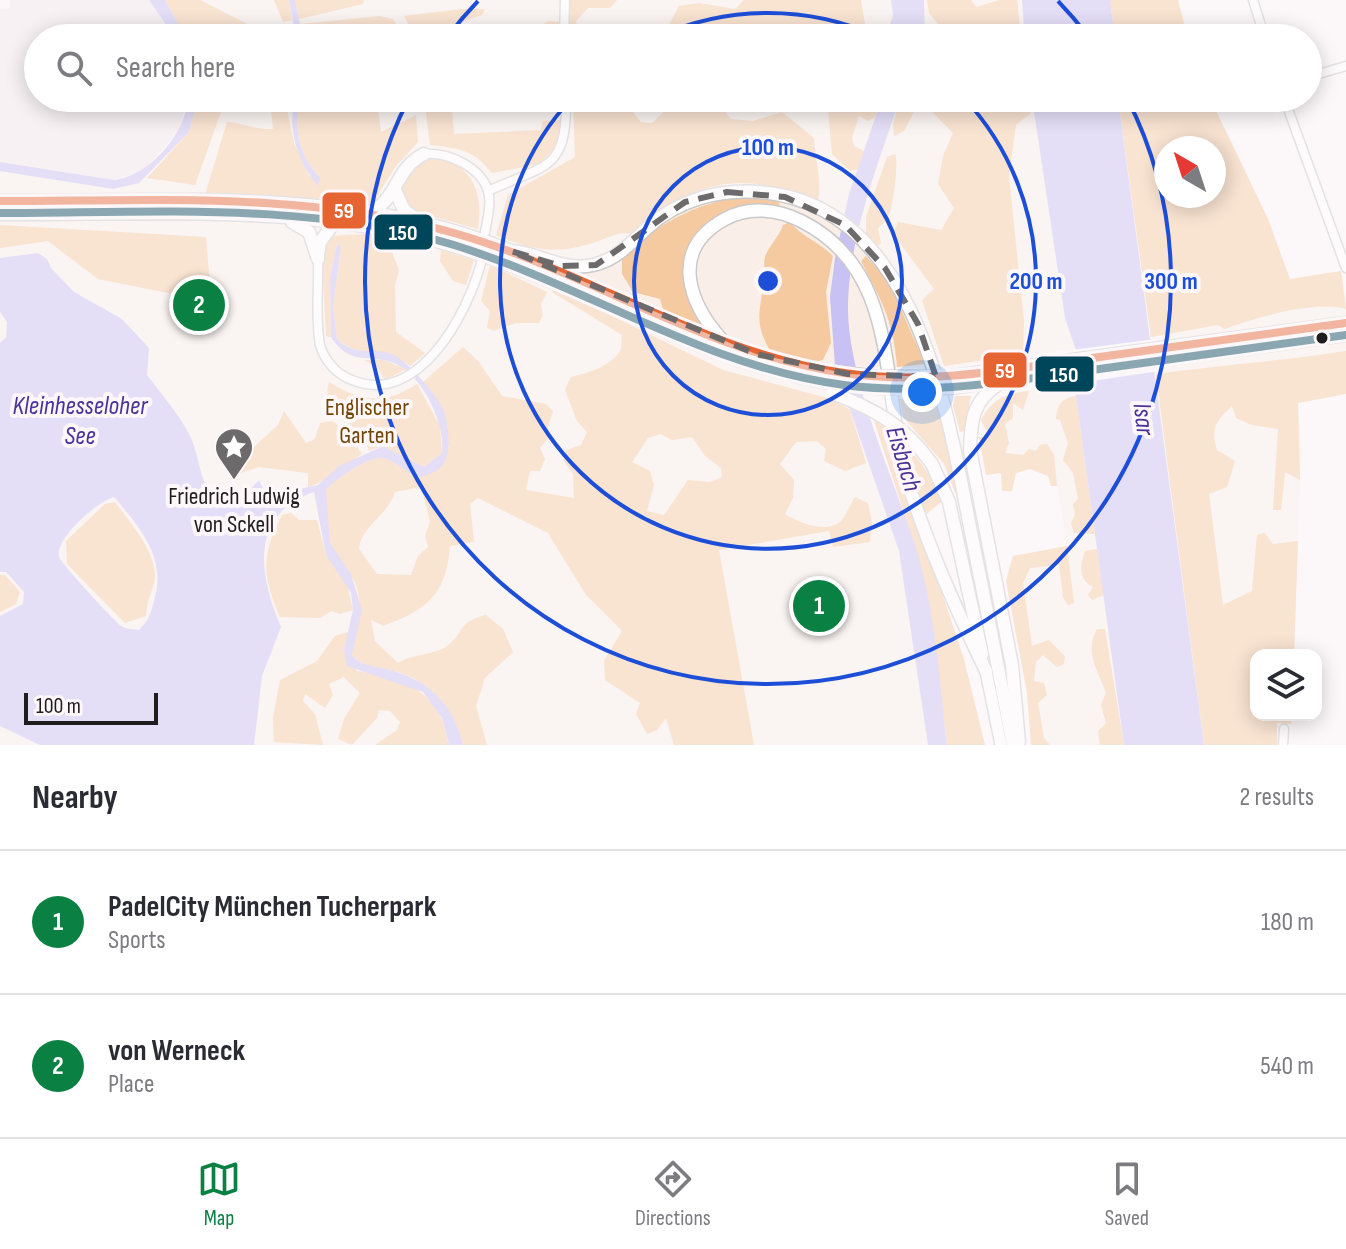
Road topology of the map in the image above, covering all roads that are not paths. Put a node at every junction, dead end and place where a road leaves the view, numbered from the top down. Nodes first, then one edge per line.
1 (565, 0) edge
2 (1253, 0) edge
3 (564, 24) edge
4 (1261, 24) edge
5 (1346, 66) edge
6 (1322, 73) edge
7 (566, 112) edge
8 (1289, 112) edge
9 (424, 154) joint
10 (395, 190) junction
11 (488, 191) junction
12 (0, 201) edge
13 (0, 214) edge
14 (367, 214) junction
15 (333, 216) junction
16 (277, 218) junction
17 (425, 225) junction
18 (485, 232) dead end
19 (511, 251) junction
20 (318, 259) junction
21 (481, 263) dead end
22 (1346, 268) edge
23 (1346, 323) edge
24 (1346, 335) edge
25 (727, 345) junction
26 (1209, 348) junction
27 (1011, 377) junction
28 (830, 382) junction
29 (986, 671) junction
30 (1284, 729) dead end
31 (1001, 745) edge
32 (1016, 745) edge
33 (1283, 745) edge

1 - 3 street
2 - 4 street
5 - 6 street
7 - 11 street
8 - 22 street
9 - 10 highway
9 - 11 street
10 - 14 highway
10 - 17 highway
11 - 18 street
12 - 15 highway
13 - 16 highway
14 - 15 highway
14 - 17 highway
15 - 16 highway
15 - 20 highway
15 - 28 highway
16 - 20 highway
17 - 19 highway
19 - 25 highway
19 - 32 highway
20 - 21 street
23 - 26 highway
24 - 26 highway
25 - 28 highway
25 - 29 highway
26 - 27 highway
27 - 28 highway, bridge
27 - 32 highway
28 - 29 highway, bridge
29 - 31 main road
30 - 33 street

